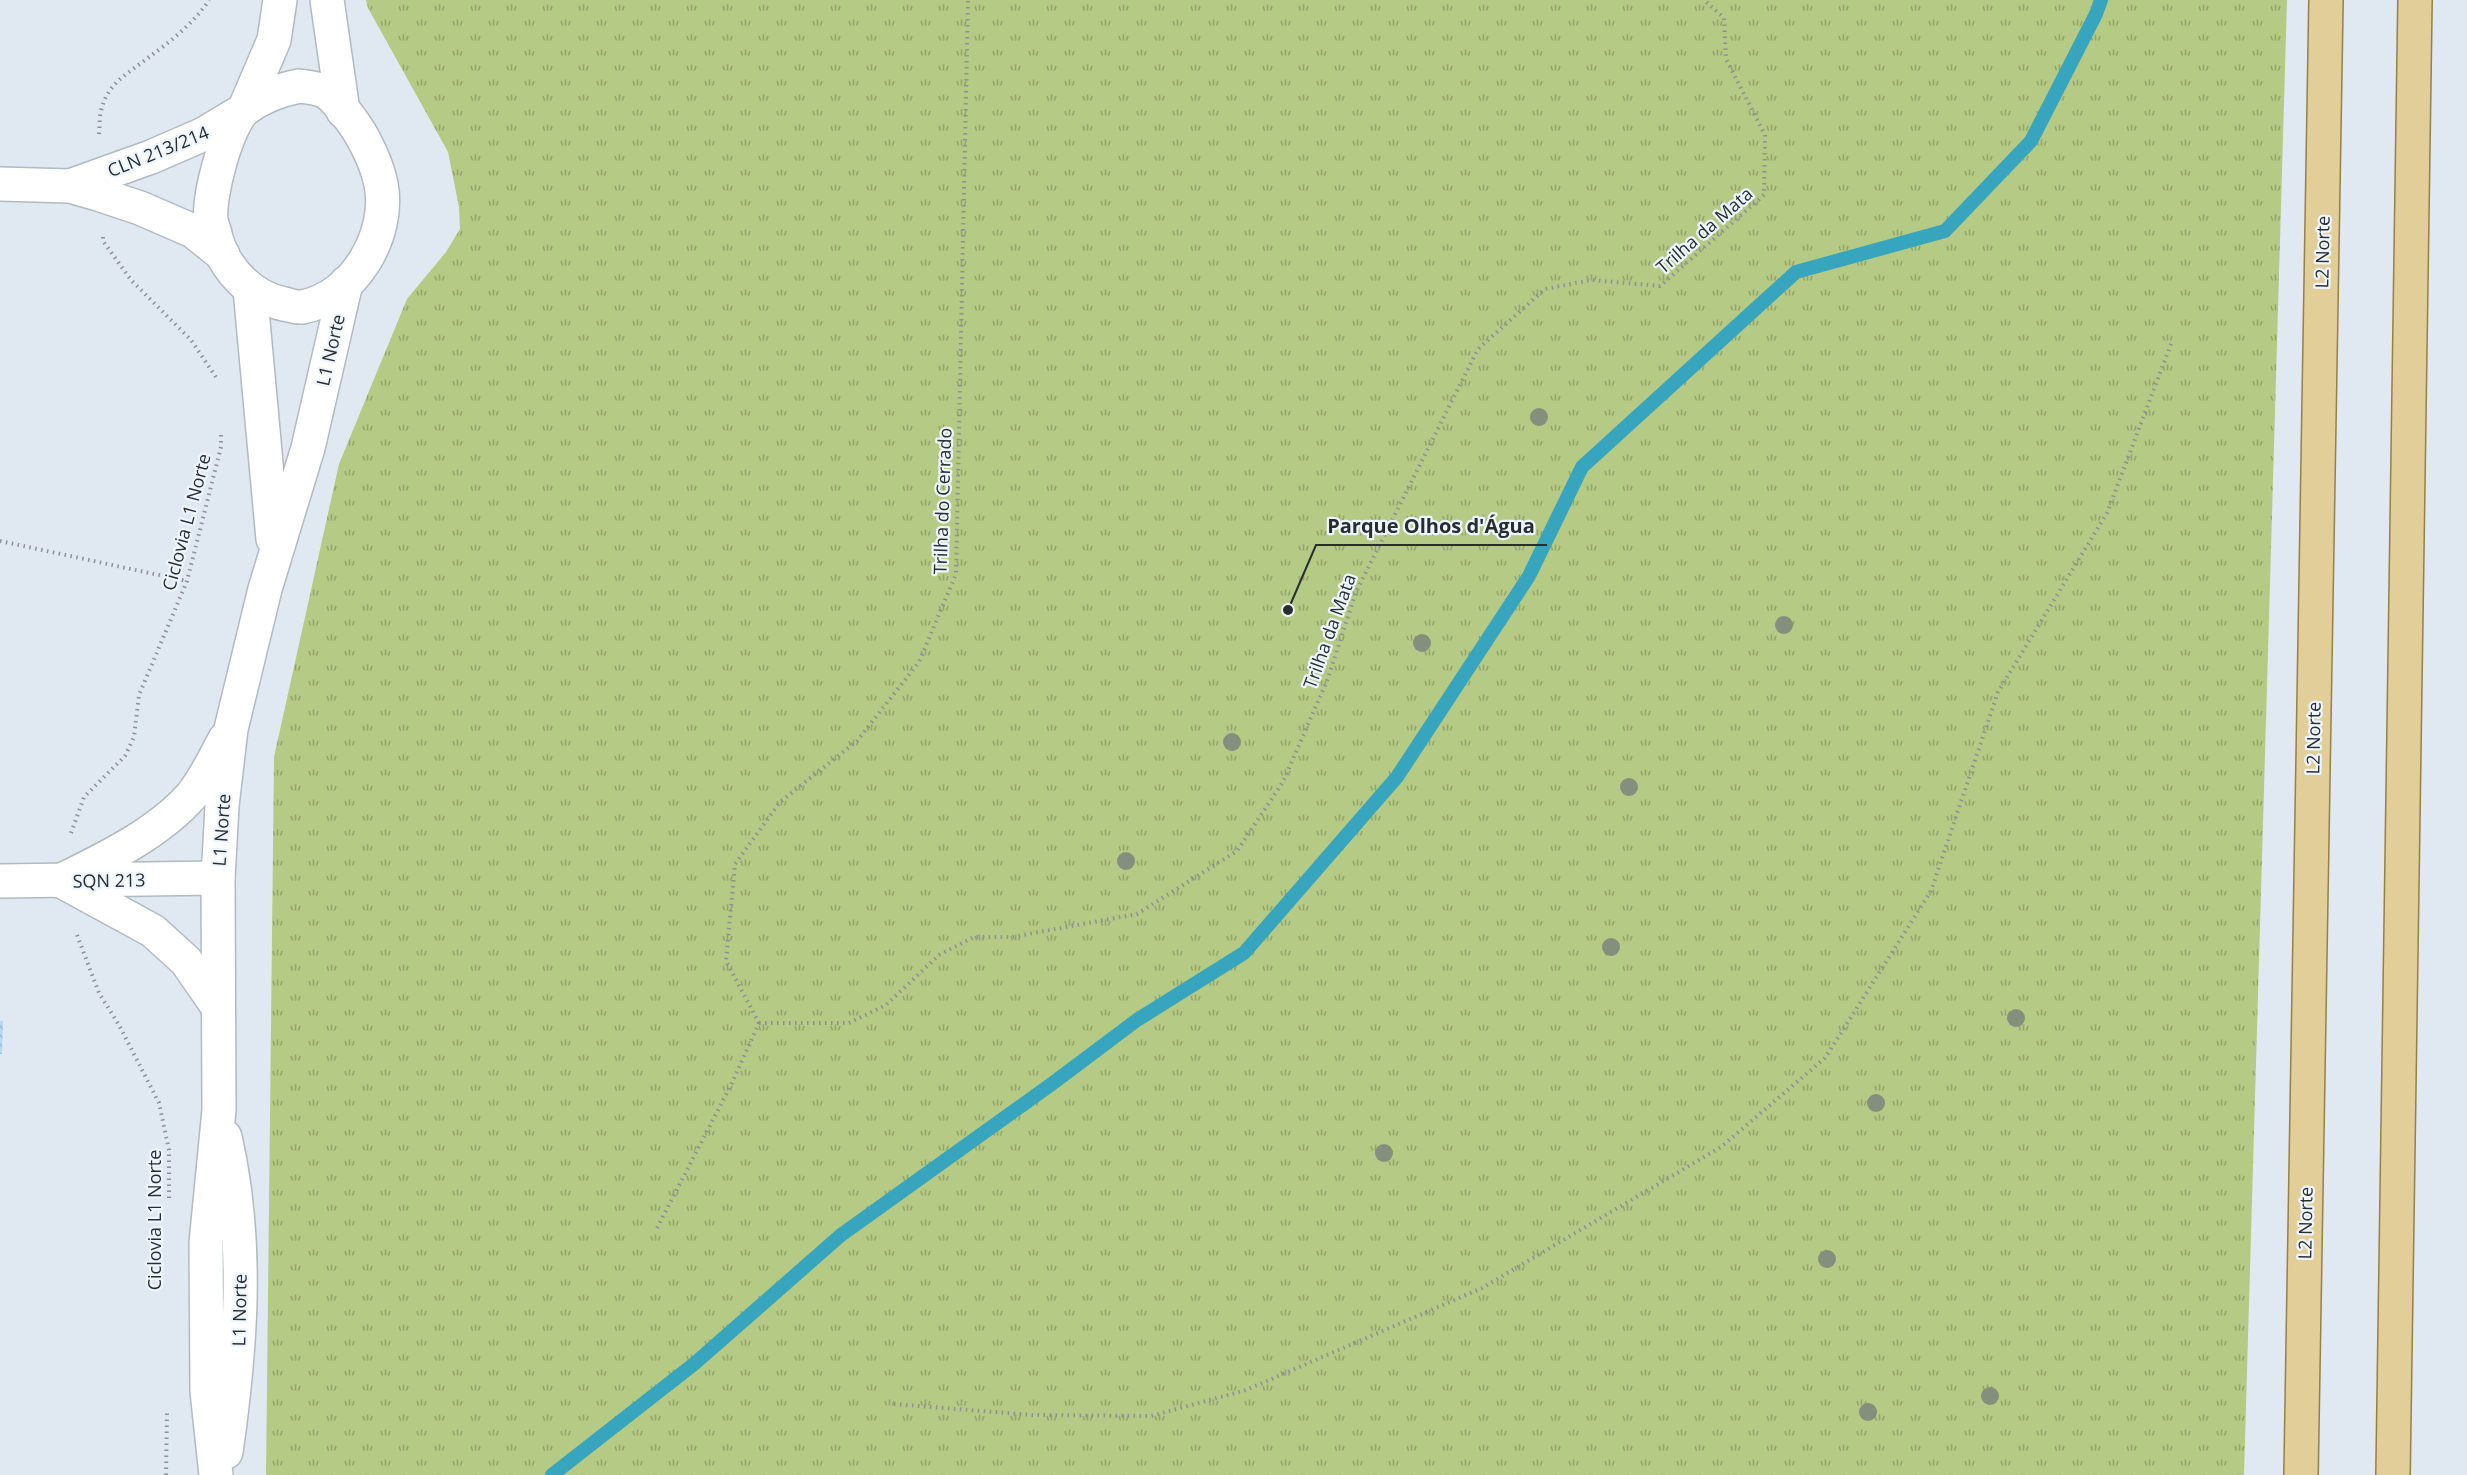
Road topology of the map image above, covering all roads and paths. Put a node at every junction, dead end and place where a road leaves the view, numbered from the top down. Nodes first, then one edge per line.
1 (209, 0) edge
2 (280, 0) edge
3 (327, 0) edge
4 (968, 0) edge
5 (1704, 0) edge
6 (2326, 0) edge
7 (2415, 0) edge
8 (244, 110) junction
9 (344, 111) junction
10 (99, 136) dead end
11 (0, 184) edge
12 (70, 186) junction
13 (102, 232) dead end
14 (223, 255) junction
15 (346, 283) junction
16 (250, 289) junction
17 (2171, 344) dead end
18 (220, 384) dead end
19 (222, 428) dead end
20 (0, 542) edge
21 (275, 555) junction
22 (187, 581) junction
23 (231, 729) junction
24 (69, 841) dead end
25 (218, 878) junction
26 (0, 881) edge
27 (60, 881) junction
28 (77, 931) dead end
29 (218, 1007) junction
30 (759, 1023) junction
31 (219, 1110) junction
32 (168, 1209) dead end
33 (657, 1228) dead end
34 (894, 1404) dead end
35 (167, 1409) dead end
36 (166, 1475) edge
37 (216, 1475) edge
38 (222, 1475) edge
39 (2301, 1475) edge
40 (2393, 1475) edge

1 - 10 path
2 - 8 street
3 - 9 street
4 - 30 path, Trilha do Cerrado
5 - 30 path, Trilha da Mata
6 - 39 main road, L2 Norte
7 - 40 main road
8 - 9 street
8 - 12 street, CLN 213/214
8 - 14 street
9 - 15 street
11 - 12 street, CLN 213/214
12 - 14 street, CLN 213/214
13 - 18 path
14 - 16 street
15 - 16 street
15 - 21 street, L1 Norte
16 - 21 street, L1 Norte
17 - 34 path
19 - 22 path, Ciclovia L1 Norte
20 - 22 path
21 - 23 street, L1 Norte
22 - 24 path, Ciclovia L1 Norte
23 - 25 street, L1 Norte
23 - 27 street
25 - 27 street, SQN 213
25 - 29 street, L1 Norte
26 - 27 street, SQN 213
27 - 29 street
28 - 32 path, Ciclovia L1 Norte
29 - 31 street, L1 Norte
30 - 33 path
31 - 37 street, L1 Norte
31 - 38 street, L1 Norte
35 - 36 path

